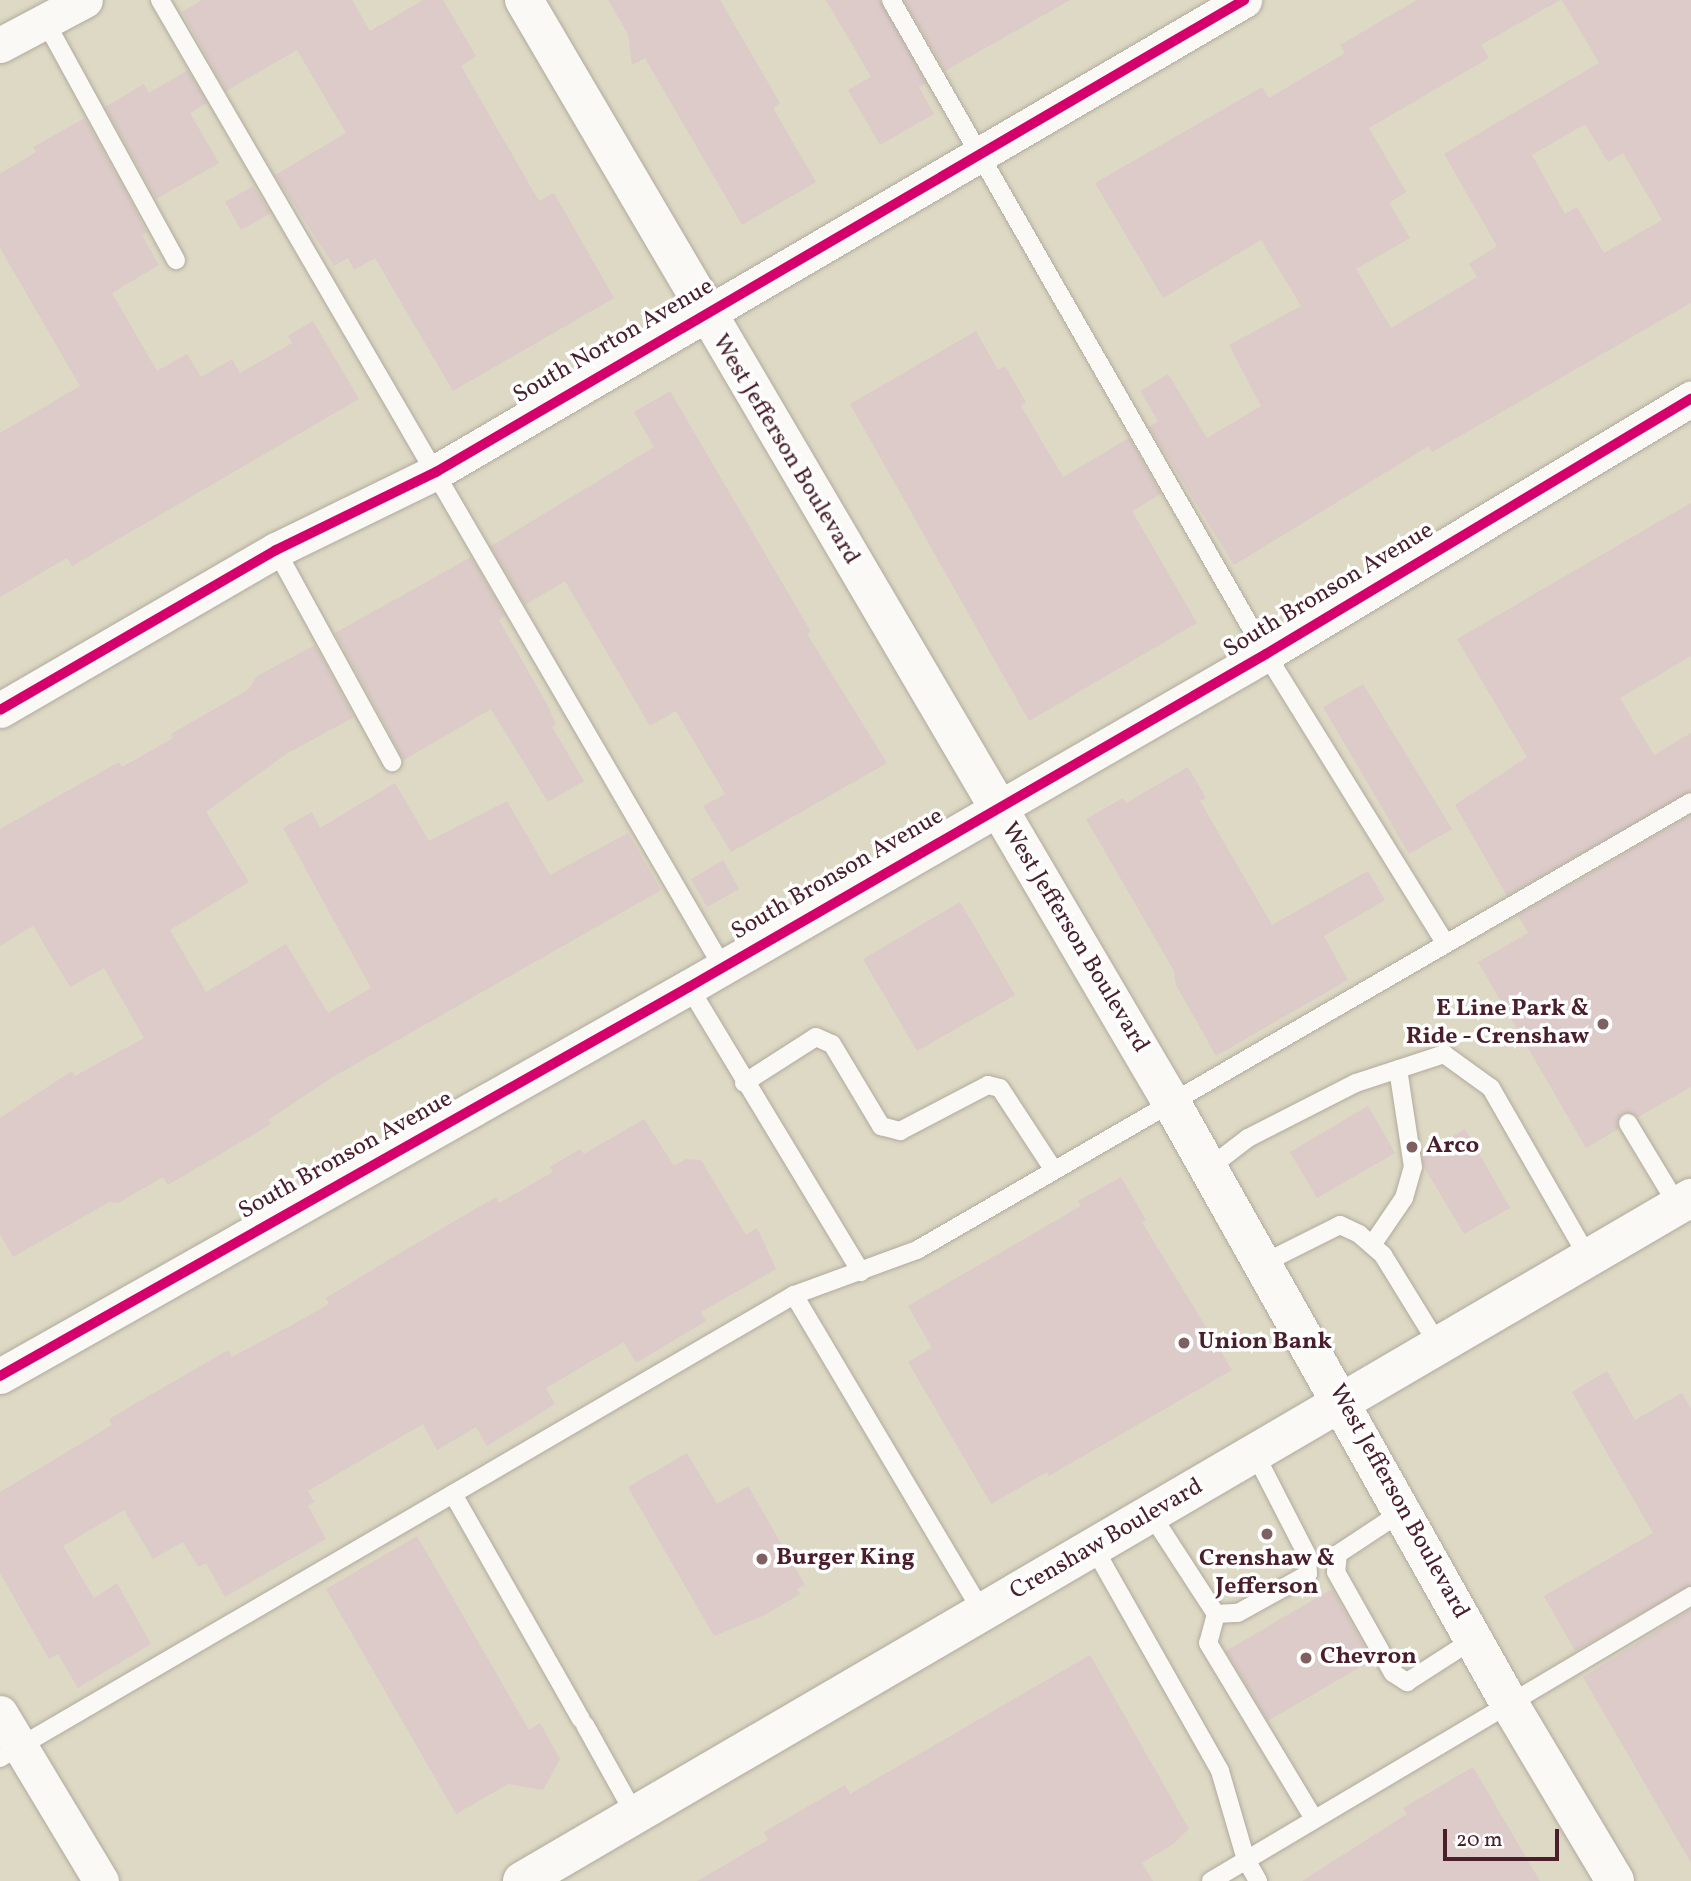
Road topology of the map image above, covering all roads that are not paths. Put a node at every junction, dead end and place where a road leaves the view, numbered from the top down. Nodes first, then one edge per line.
1 (85, 0) edge
2 (160, 0) edge
3 (524, 0) edge
4 (891, 0) edge
5 (1244, 0) edge
6 (44, 19) junction
7 (0, 45) edge
8 (982, 153) junction
9 (176, 260) dead end
10 (704, 313) junction
11 (1691, 400) edge
12 (436, 472) junction
13 (276, 550) junction
14 (1266, 654) junction
15 (0, 710) edge
16 (393, 762) dead end
17 (1691, 802) edge
18 (996, 807) junction
19 (1445, 943) junction
20 (722, 966) junction
21 (689, 988) junction
22 (1398, 1069) junction
23 (744, 1083) junction
24 (1170, 1100) junction
25 (1628, 1123) dead end
26 (1209, 1168) junction
27 (1053, 1169) junction
28 (1684, 1202) edge
29 (1372, 1245) junction
30 (1589, 1259) junction
31 (1264, 1264) junction
32 (861, 1272) junction
33 (794, 1295) junction
34 (1439, 1346) junction
35 (0, 1376) edge
36 (1343, 1402) junction
37 (1255, 1454) junction
38 (453, 1494) junction
39 (1403, 1511) junction
40 (1151, 1514) junction
41 (1094, 1548) junction
42 (1338, 1554) junction
43 (1307, 1555) junction
44 (1691, 1596) edge
45 (983, 1613) junction
46 (1216, 1614) junction
47 (1474, 1639) junction
48 (1509, 1703) junction
49 (0, 1713) edge
50 (9, 1753) edge
51 (635, 1815) junction
52 (1314, 1819) junction
53 (1246, 1860) junction
54 (101, 1881) edge
55 (522, 1881) edge
56 (1211, 1881) edge
57 (1258, 1881) edge
58 (1615, 1881) edge

1 - 6 street
2 - 12 lane
3 - 10 main road, West Jefferson Boulevard
4 - 8 lane
5 - 8 street, South Norton Avenue
6 - 7 street
6 - 9 lane
8 - 10 street, South Norton Avenue
8 - 14 lane
10 - 12 street, South Norton Avenue
10 - 18 main road, West Jefferson Boulevard
11 - 14 street, South Bronson Avenue
12 - 13 street, South Norton Avenue
12 - 20 lane
13 - 15 street, South Norton Avenue
13 - 16 lane
14 - 18 street, South Bronson Avenue
14 - 19 lane
17 - 19 lane
18 - 20 street, South Bronson Avenue
18 - 24 main road, West Jefferson Boulevard
19 - 24 lane
20 - 21 street, South Bronson Avenue
21 - 23 lane
21 - 35 street, South Bronson Avenue
22 - 26 lane
22 - 29 lane
22 - 30 lane
23 - 27 lane
23 - 32 lane
24 - 26 main road, West Jefferson Boulevard
24 - 27 lane
25 - 28 lane
26 - 31 main road, West Jefferson Boulevard
27 - 32 lane
28 - 30 main road, Crenshaw Boulevard
29 - 31 lane
29 - 34 lane
30 - 34 main road, Crenshaw Boulevard
31 - 36 main road, West Jefferson Boulevard
32 - 33 lane
33 - 38 lane
33 - 45 lane
34 - 36 main road, Crenshaw Boulevard
36 - 37 main road, Crenshaw Boulevard
36 - 39 main road, West Jefferson Boulevard
37 - 40 main road, Crenshaw Boulevard
37 - 43 lane
38 - 50 lane
38 - 51 lane
39 - 42 lane
39 - 47 main road, West Jefferson Boulevard
40 - 41 main road, Crenshaw Boulevard
40 - 46 lane
41 - 45 main road, Crenshaw Boulevard
41 - 53 lane
42 - 43 lane
42 - 47 lane
43 - 46 lane
44 - 48 lane
45 - 51 main road, Crenshaw Boulevard
46 - 52 lane
47 - 48 main road, West Jefferson Boulevard
48 - 52 lane
48 - 58 main road, West Jefferson Boulevard
49 - 50 street
50 - 54 street
51 - 55 main road, Crenshaw Boulevard
52 - 53 lane
53 - 56 lane
53 - 57 lane

